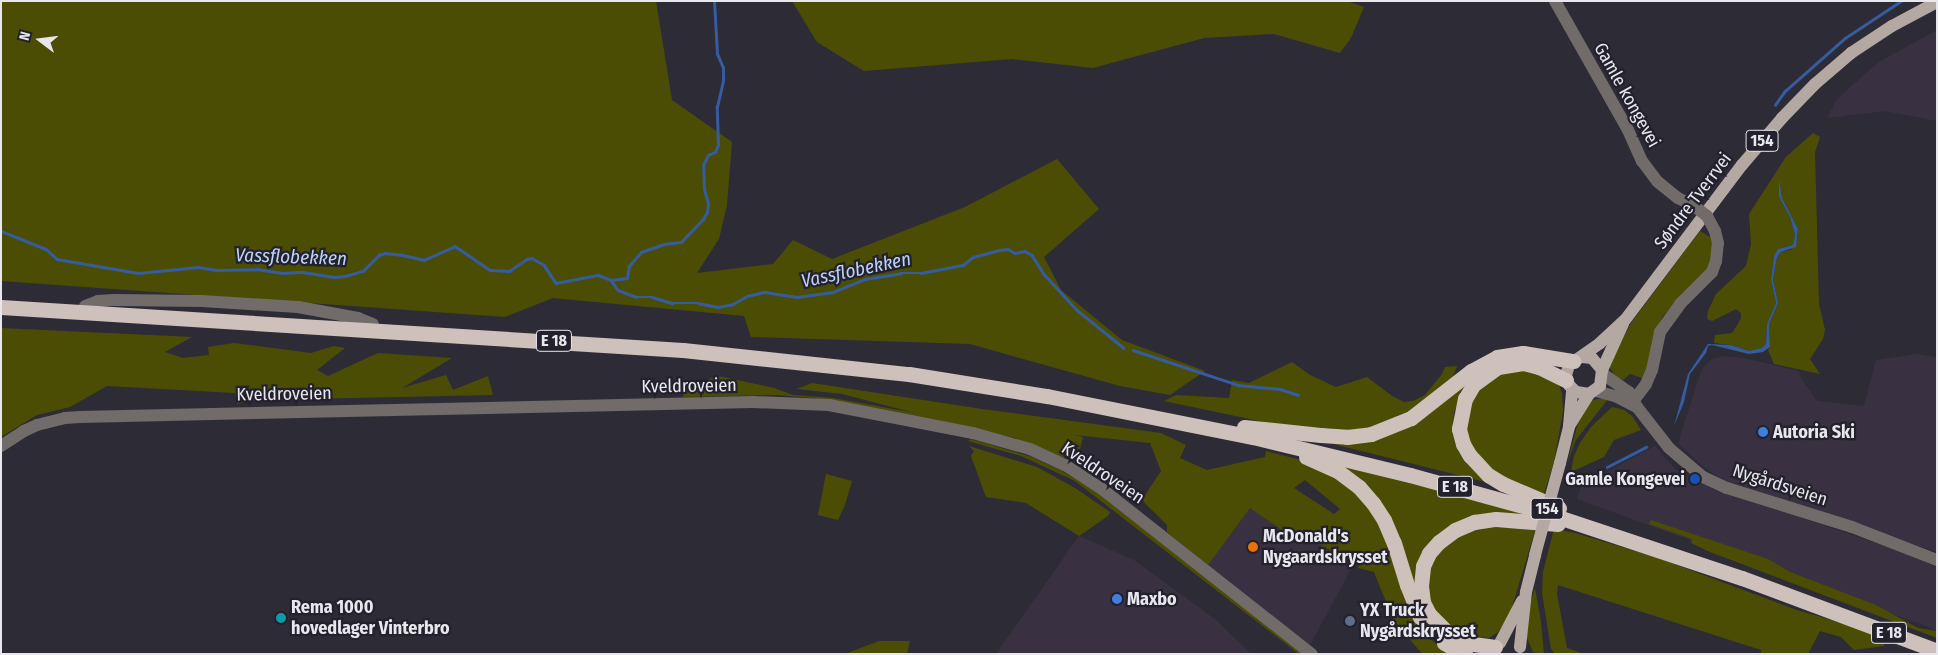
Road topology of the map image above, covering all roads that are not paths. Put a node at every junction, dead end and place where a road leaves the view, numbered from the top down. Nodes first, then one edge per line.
1 (1555, 1) edge
2 (1937, 2) edge
3 (1, 301) edge
4 (1, 307) edge
5 (1625, 320) junction
6 (1577, 359) junction
7 (1603, 372) junction
8 (1569, 385) junction
9 (1592, 392) junction
10 (1634, 404) junction
11 (1228, 425) junction
12 (1569, 426) junction
13 (1253, 437) junction
14 (1, 446) edge
15 (1576, 515) junction
16 (1653, 548) junction
17 (1937, 560) edge
18 (1526, 592) junction
19 (1937, 643) edge
20 (1495, 648) edge
21 (1522, 650) edge
22 (1937, 651) edge
23 (1312, 654) edge
24 (1465, 654) edge

1 - 10 street, Gamle kongevei, bridge
2 - 5 main road, Søndre Tverrvei / 154
3 - 11 highway, E 18
4 - 13 highway, E 18
5 - 6 main road, 154
5 - 7 main road, 154
6 - 7 main road
6 - 8 main road, 154
6 - 11 highway, E 18
7 - 9 main road, 154
7 - 10 street, Nygårdsveien
8 - 9 main road
8 - 12 main road, 154
8 - 15 highway, E 18
9 - 10 street
9 - 12 main road, 154
10 - 17 street, Nygårdsveien
11 - 15 highway, E 18
12 - 18 main road, 154, bridge
13 - 16 highway, E 18
13 - 24 highway, E 18
14 - 23 street, Kveldroveien
15 - 19 highway, E 18
16 - 20 highway, E 18
16 - 22 highway, E 18
18 - 20 main road, 154
18 - 21 main road, 154
20 - 21 main road, 154

